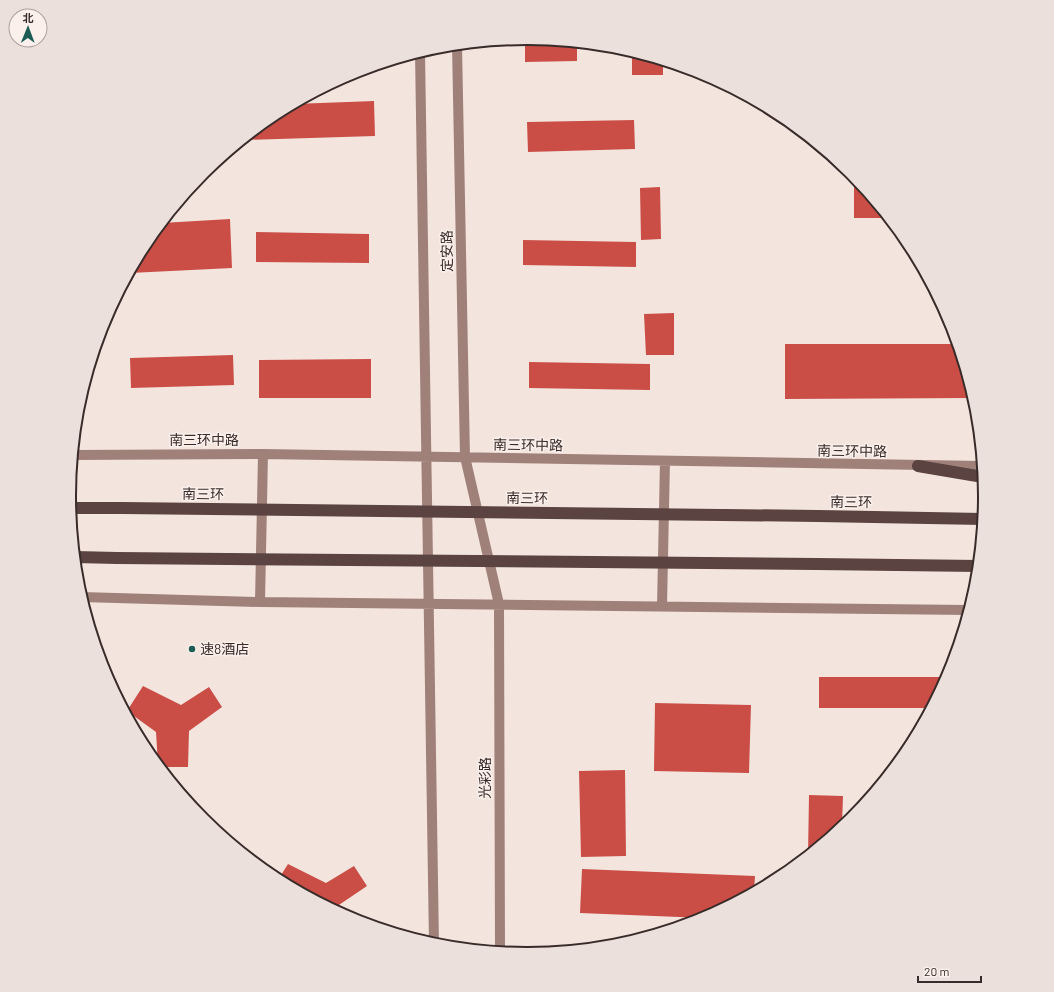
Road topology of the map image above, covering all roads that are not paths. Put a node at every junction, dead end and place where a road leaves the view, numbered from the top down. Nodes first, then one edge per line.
1 (456, 51) edge
2 (420, 58) edge
3 (78, 454) edge
4 (263, 454) junction
5 (427, 457) junction
6 (465, 457) junction
7 (665, 461) junction
8 (918, 466) junction
9 (977, 466) edge
10 (977, 476) edge
11 (76, 508) edge
12 (977, 519) edge
13 (80, 557) edge
14 (972, 566) edge
15 (88, 597) edge
16 (260, 602) junction
17 (430, 604) junction
18 (499, 604) junction
19 (662, 606) junction
20 (964, 610) edge
21 (434, 937) edge
22 (500, 946) edge

1 - 6 street, 定安路
2 - 5 street, 定安路
3 - 4 street, 南三环中路
4 - 5 street, 南三环中路
4 - 16 street
5 - 6 street, 南三环中路
5 - 17 street, 定安路
6 - 7 street, 南三环中路
6 - 18 street, 定安路
7 - 8 street, 南三环中路
7 - 19 street
8 - 9 street, 南三环中路
8 - 10 highway
11 - 12 highway, 南三环, bridge
13 - 14 highway, bridge
15 - 16 street
16 - 17 street
17 - 18 street
17 - 21 street
18 - 19 street
18 - 22 street, 光彩路
19 - 20 street

